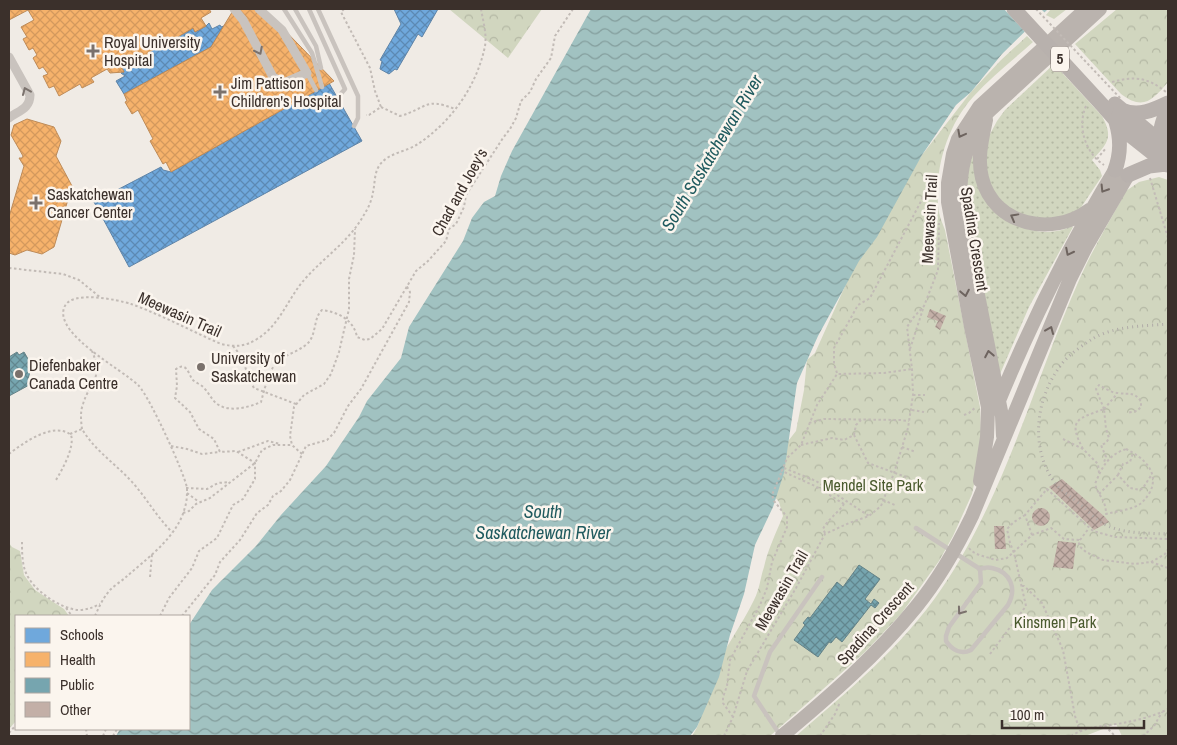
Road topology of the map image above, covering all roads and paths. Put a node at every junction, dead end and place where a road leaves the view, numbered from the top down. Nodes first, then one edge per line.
1 (234, 9) edge
2 (259, 9) edge
3 (284, 9) edge
4 (295, 9) edge
5 (309, 9) edge
6 (318, 9) edge
7 (344, 9) edge
8 (481, 9) edge
9 (572, 9) edge
10 (1014, 9) edge
11 (1025, 9) edge
12 (1036, 9) edge
13 (1096, 9) edge
14 (1059, 22) dead end
15 (1052, 28) dead end
16 (9, 57) edge
17 (321, 68) dead end
18 (307, 73) junction
19 (1112, 82) dead end
20 (322, 87) dead end
21 (1168, 87) edge
22 (316, 90) dead end
23 (1168, 93) edge
24 (338, 97) dead end
25 (1167, 97) edge
26 (1087, 104) dead end
27 (1114, 104) junction
28 (381, 107) junction
29 (1168, 108) edge
30 (455, 109) junction
31 (988, 112) junction
32 (358, 114) junction
33 (9, 118) edge
34 (1116, 122) junction
35 (354, 126) dead end
36 (1166, 147) edge
37 (1167, 165) edge
38 (1117, 171) junction
39 (1149, 175) dead end
40 (940, 182) dead end
41 (1092, 208) junction
42 (939, 217) dead end
43 (355, 229) junction
44 (1168, 238) edge
45 (9, 268) edge
46 (406, 285) junction
47 (101, 298) junction
48 (924, 306) junction
49 (348, 319) junction
50 (233, 346) junction
51 (91, 349) junction
52 (909, 350) junction
53 (912, 368) junction
54 (837, 374) junction
55 (264, 392) junction
56 (1117, 394) junction
57 (913, 395) junction
58 (925, 395) dead end
59 (998, 402) junction
60 (296, 404) junction
61 (1104, 409) junction
62 (911, 410) junction
63 (924, 412) dead end
64 (1127, 414) dead end
65 (861, 420) junction
66 (909, 421) junction
67 (809, 423) junction
68 (82, 429) junction
69 (70, 434) junction
70 (854, 435) junction
71 (987, 437) junction
72 (1003, 439) junction
73 (1063, 439) dead end
74 (283, 445) junction
75 (292, 445) junction
76 (801, 445) junction
77 (170, 446) junction
78 (902, 447) junction
79 (1083, 449) junction
80 (220, 452) junction
81 (238, 452) junction
82 (916, 452) dead end
83 (1133, 453) junction
84 (9, 454) edge
85 (302, 454) junction
86 (255, 463) junction
87 (1104, 464) junction
88 (784, 468) junction
89 (782, 471) junction
90 (894, 473) junction
91 (1099, 474) junction
92 (1152, 474) junction
93 (1118, 475) junction
94 (906, 477) dead end
95 (56, 480) dead end
96 (229, 482) junction
97 (186, 488) junction
98 (187, 494) junction
99 (1099, 494) junction
100 (883, 500) junction
101 (201, 502) junction
102 (845, 503) junction
103 (894, 505) dead end
104 (183, 513) junction
105 (1025, 515) junction
106 (870, 516) junction
107 (972, 516) junction
108 (916, 528) dead end
109 (1090, 528) junction
110 (172, 532) junction
111 (825, 534) junction
112 (1032, 535) junction
113 (1168, 539) edge
114 (1080, 540) junction
115 (22, 542) dead end
116 (1168, 549) edge
117 (957, 553) junction
118 (1014, 553) junction
119 (152, 554) junction
120 (1151, 562) junction
121 (1168, 568) edge
122 (980, 569) junction
123 (822, 576) dead end
124 (150, 577) dead end
125 (1022, 586) junction
126 (100, 604) junction
127 (66, 607) junction
128 (71, 615) edge
129 (95, 615) edge
130 (160, 615) edge
131 (183, 615) edge
132 (990, 654) dead end
133 (841, 700) dead end
134 (1168, 709) edge
135 (1162, 712) junction
136 (733, 717) junction
137 (1105, 726) junction
138 (1080, 731) junction
139 (724, 736) edge
140 (782, 736) edge
141 (820, 736) edge
142 (1071, 736) edge
143 (1115, 736) edge
144 (1143, 736) edge

1 -> 18 street
2 - 18 street
3 - 20 lane
4 - 17 lane
5 - 24 lane
6 - 32 lane
7 - 28 path
8 - 30 path, Meewasin Trail
9 - 46 path, Chad and Joey's
10 - 27 main road, 5, bridge
11 - 27 main road, 5
12 - 27 path, bridge
13 - 31 street, Spadina Crescent
13 -> 71 street, Spadina Crescent
14 - 15 path
33 -> 16 street
18 - 22 lane
19 - 25 path
21 - 25 path
23 - 25 path
25 - 27 main road
26 - 38 path
27 - 34 main road, 5
27 - 36 main road, 5
28 - 30 path
28 - 32 path
29 - 36 main road
30 - 43 path, Meewasin Trail
41 -> 31 street
59 -> 31 street, Spadina Crescent
32 - 35 lane
34 - 37 main road, 5
34 - 38 main road
37 - 38 main road
38 -> 41 street, Spadina Crescent
72 -> 38 street, Spadina Crescent
39 - 44 path
40 - 54 path
41 -> 59 street, Spadina Crescent
42 - 48 path, Meewasin Trail
43 - 49 path
43 - 50 path, Meewasin Trail
45 - 47 path
46 - 49 path, Chad and Joey's
46 - 85 path
47 - 50 path, Meewasin Trail
47 - 51 path, Meewasin Trail
48 - 52 path
48 - 52 path, Meewasin Trail
49 - 55 path
49 - 60 path
50 - 55 path
51 - 68 path
51 - 77 path, Meewasin Trail
52 - 53 path, Meewasin Trail
53 - 54 path
53 - 57 path, Meewasin Trail
54 - 67 path
55 - 60 path
55 - 80 path
56 - 61 path
56 - 61 path
56 - 64 path
57 - 58 path
57 - 62 path, Meewasin Trail
59 - 71 street, Spadina Crescent
59 - 72 street, Spadina Crescent
60 - 75 path
61 - 79 path
61 - 87 path
62 - 63 path
62 - 66 path, Meewasin Trail
65 - 66 path
65 - 67 path
65 - 70 path
66 - 78 path, Meewasin Trail
67 - 76 path
68 - 69 path
68 - 110 path
69 - 84 path
69 - 95 path
70 - 76 path
70 - 90 path
71 - 107 street, Spadina Crescent
72 - 107 street, Spadina Crescent
73 - 79 path
74 - 75 path
74 - 81 path
74 - 86 path
75 - 85 path
76 - 88 path
77 - 80 path
77 - 97 path, Meewasin Trail
78 - 82 path
78 - 90 path, Meewasin Trail
79 - 91 path
80 - 81 path
81 - 86 path
83 - 87 path
83 - 92 path
83 - 93 path
85 - 131 path
86 - 96 path
86 - 130 path
87 - 91 path
88 - 89 path
88 - 102 path
89 - 102 path
89 - 136 path
90 - 94 path
90 - 100 path, Meewasin Trail
91 - 99 path
92 - 93 path
92 - 99 path
93 - 99 path
96 - 97 path
96 - 101 path
97 - 98 path, Meewasin Trail
98 - 101 path
98 - 104 path, Meewasin Trail
100 - 103 path
100 - 106 path, Meewasin Trail
101 - 104 path
102 - 106 path
102 - 111 path, Meewasin Trail
104 - 110 path, Meewasin Trail
105 - 109 path
105 - 112 path
105 - 118 path
106 - 111 path
107 - 117 street, Spadina Crescent
108 - 117 lane
109 - 113 path
109 - 114 path
110 - 119 path, Meewasin Trail
111 - 136 path, Meewasin Trail
112 - 114 path
112 - 118 path
114 - 120 path
115 - 127 path
116 - 120 path
117 - 118 path
117 - 122 lane
117 - 140 street, Spadina Crescent
118 - 125 path
119 - 124 path
119 - 126 path, Meewasin Trail
120 - 121 path
122 -> 122 lane
123 - 140 lane
125 - 132 path
125 - 138 path
126 - 127 path
126 - 129 path, Meewasin Trail
127 - 128 path
133 - 141 path
134 - 135 path
135 - 137 path
135 - 144 path
136 - 139 path, Meewasin Trail
137 - 138 path
137 - 143 path
138 - 142 path

